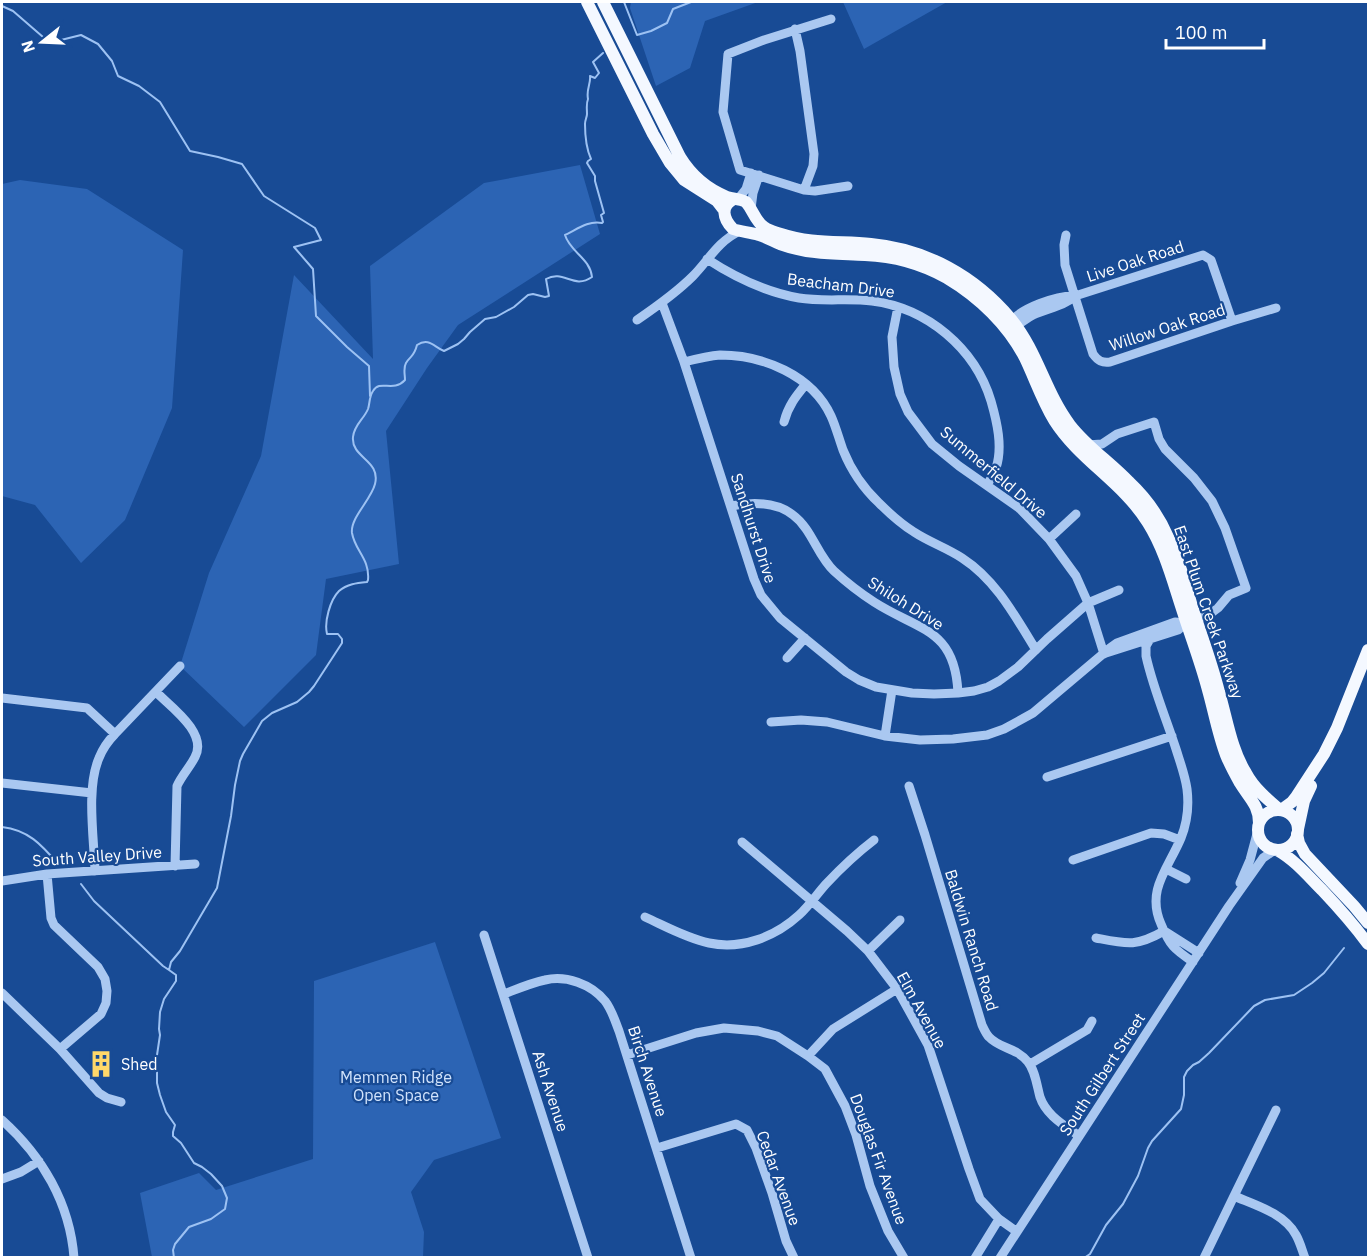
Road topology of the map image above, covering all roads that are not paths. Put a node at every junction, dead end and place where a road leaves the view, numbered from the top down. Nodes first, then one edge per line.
1 (587, 2) edge
2 (603, 2) edge
3 (831, 19) dead end
4 (795, 29) junction
5 (755, 174) junction
6 (848, 186) dead end
7 (804, 190) junction
8 (736, 199) junction
9 (752, 211) junction
10 (724, 214) junction
11 (741, 231) junction
12 (1065, 235) dead end
13 (716, 249) junction
14 (707, 259) junction
15 (1075, 296) junction
16 (662, 303) junction
17 (898, 307) junction
18 (1276, 308) dead end
19 (637, 320) dead end
20 (1232, 321) junction
21 (1012, 325) junction
22 (684, 362) junction
23 (806, 384) junction
24 (784, 422) dead end
25 (1109, 440) junction
26 (1083, 448) junction
27 (1099, 455) junction
28 (987, 485) junction
29 (731, 506) junction
30 (1077, 514) dead end
31 (1049, 539) junction
32 (1119, 590) dead end
33 (1088, 603) junction
34 (1191, 621) junction
35 (805, 638) junction
36 (1150, 639) junction
37 (1036, 650) junction
38 (1368, 650) edge
39 (1104, 654) junction
40 (787, 658) dead end
41 (180, 666) dead end
42 (1207, 686) junction
43 (892, 690) junction
44 (156, 692) junction
45 (958, 693) junction
46 (2, 698) edge
47 (771, 723) dead end
48 (115, 734) junction
49 (885, 736) junction
50 (1172, 736) junction
51 (1231, 737) junction
52 (1324, 754) junction
53 (1047, 777) dead end
54 (2, 783) edge
55 (909, 786) dead end
56 (92, 793) junction
57 (1280, 810) junction
58 (1258, 827) junction
59 (1298, 832) junction
60 (874, 840) dead end
61 (1180, 840) junction
62 (742, 842) dead end
63 (1277, 850) junction
64 (1073, 860) dead end
65 (195, 864) dead end
66 (175, 866) junction
67 (1166, 869) junction
68 (95, 871) junction
69 (47, 874) junction
70 (1186, 879) dead end
71 (2, 881) edge
72 (812, 901) junction
73 (1229, 906) junction
74 (645, 917) dead end
75 (900, 920) dead end
76 (1368, 923) edge
77 (1164, 931) junction
78 (484, 935) dead end
79 (1096, 938) dead end
80 (1368, 944) edge
81 (868, 951) junction
82 (1199, 953) junction
83 (1193, 962) junction
84 (897, 989) junction
85 (2, 993) edge
86 (504, 994) junction
87 (1092, 1021) dead end
88 (60, 1050) junction
89 (627, 1055) junction
90 (808, 1056) junction
91 (1030, 1064) junction
92 (121, 1102) dead end
93 (1276, 1110) dead end
94 (2, 1120) edge
95 (1079, 1136) junction
96 (657, 1148) junction
97 (39, 1161) junction
98 (2, 1179) edge
99 (1234, 1196) junction
100 (999, 1219) junction
101 (1016, 1231) junction
102 (74, 1257) edge
103 (588, 1257) edge
104 (691, 1257) edge
105 (794, 1257) edge
106 (904, 1257) edge
107 (975, 1257) edge
108 (1000, 1257) edge
109 (1204, 1257) edge
110 (1305, 1257) edge

1 - 10 main road
2 - 8 main road
3 - 4 street
4 - 5 street
4 - 7 street
5 - 7 street
5 - 8 street
5 - 9 street
6 - 7 street
8 - 9 main road
8 - 10 main road
9 - 11 main road
9 - 21 main road, East Plum Creek Parkway
10 - 11 main road
10 - 13 street
11 - 13 street
11 - 21 main road, East Plum Creek Parkway
12 - 15 street
13 - 14 street
14 - 16 street
14 - 17 street, Beacham Drive
15 - 20 street, Live Oak Road
15 - 20 street, Willow Oak Road
15 - 21 street, Live Oak Road
16 - 19 street
16 - 22 street, Sandhurst Drive
17 - 28 street, Summerfield Drive
17 - 28 street, Beacham Drive
18 - 20 street, Willow Oak Road
21 - 26 main road, East Plum Creek Parkway
22 - 23 street
22 - 29 street, Sandhurst Drive
23 - 24 street
23 - 37 street
25 - 26 street
25 - 27 street
25 - 34 street
26 - 27 main road, East Plum Creek Parkway
26 - 34 main road, East Plum Creek Parkway
27 - 34 main road, East Plum Creek Parkway
28 - 31 street, Summerfield Drive
29 - 35 street, Sandhurst Drive
29 - 45 street, Shiloh Drive
30 - 31 street
31 - 33 street, Summerfield Drive
32 - 33 street, Sandhurst Drive
33 - 37 street, Sandhurst Drive
33 - 39 street, Summerfield Drive
34 - 36 street
34 - 39 street
34 - 42 main road, East Plum Creek Parkway
34 - 51 main road, East Plum Creek Parkway
35 - 40 street
35 - 43 street, Sandhurst Drive
36 - 39 street
36 - 50 street
37 - 45 street, Sandhurst Drive
38 - 52 main road
39 - 49 street
41 - 44 street
42 - 51 main road
42 - 58 main road, East Plum Creek Parkway
43 - 45 street, Sandhurst Drive
43 - 49 street
44 - 48 street
44 - 66 street
46 - 48 street
47 - 49 street
48 - 56 street
50 - 53 street
50 - 61 street
51 - 57 main road, East Plum Creek Parkway
52 - 57 main road
52 - 59 main road
54 - 56 street
55 - 91 street, Baldwin Ranch Road
56 - 68 street
57 - 58 main road
57 - 59 main road
58 - 63 main road
58 - 73 street, South Gilbert Street
59 - 63 main road
59 - 76 main road
60 - 72 street
61 - 64 street
61 - 67 street
62 - 72 street, Elm Avenue
63 - 73 street, South Gilbert Street
63 - 80 main road
65 - 66 street, South Valley Drive
66 - 68 street, South Valley Drive
67 - 70 street
67 - 77 street
68 - 69 street, South Valley Drive
69 - 71 street, South Valley Drive
69 - 88 street
72 - 74 street
72 - 81 street, Elm Avenue
73 - 82 street, South Gilbert Street
75 - 81 street
77 - 79 street
77 - 82 street
77 - 83 street
78 - 86 street, Ash Avenue
81 - 84 street, Elm Avenue
82 - 83 street, South Gilbert Street
83 - 95 street, South Gilbert Street
84 - 90 street
84 - 100 street, Elm Avenue
85 - 88 street
86 - 89 street, Birch Avenue
86 - 103 street, Ash Avenue
87 - 91 street
88 - 92 street
89 - 90 street, Douglas Fir Avenue
89 - 96 street, Birch Avenue
90 - 106 street, Douglas Fir Avenue
91 - 95 street
93 - 99 street
94 - 97 street
95 - 101 street, South Gilbert Street
96 - 104 street, Birch Avenue
96 - 105 street, Cedar Avenue
97 - 98 street
97 - 102 street
99 - 109 street
99 - 110 street
100 - 101 street, Elm Avenue
100 - 107 street
101 - 108 street, South Gilbert Street

